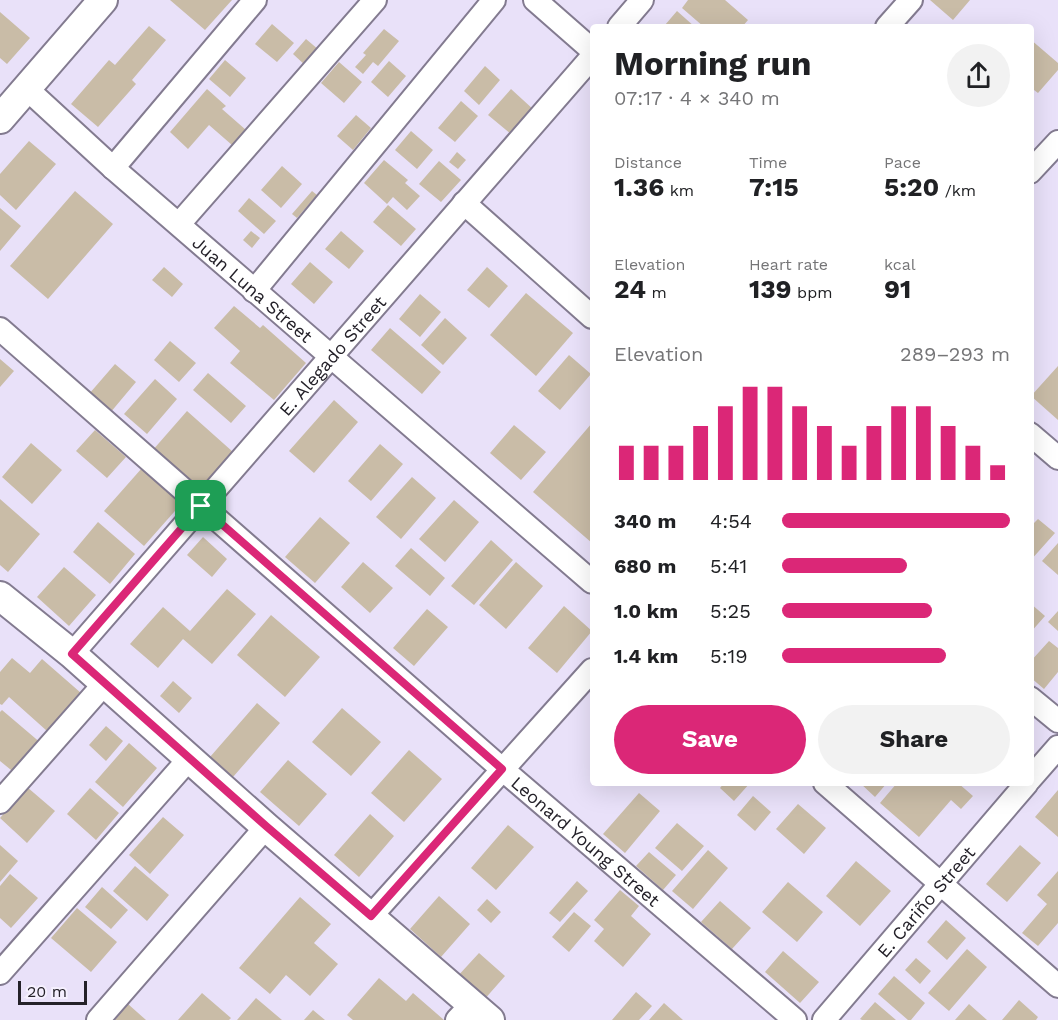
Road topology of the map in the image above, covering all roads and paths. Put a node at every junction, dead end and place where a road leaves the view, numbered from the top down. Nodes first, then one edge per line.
1 (103, 0) edge
2 (255, 0) edge
3 (375, 0) edge
4 (494, 0) edge
5 (535, 0) edge
6 (642, 0) edge
7 (910, 0) edge
8 (622, 24) edge
9 (890, 24) edge
10 (590, 48) edge
11 (590, 59) edge
12 (26, 88) junction
13 (0, 119) edge
14 (1058, 142) edge
15 (113, 168) junction
16 (1034, 168) edge
17 (464, 203) junction
18 (179, 224) junction
19 (255, 291) junction
20 (590, 315) edge
21 (0, 329) edge
22 (333, 356) junction
23 (1034, 437) edge
24 (1058, 458) edge
25 (201, 506) junction
26 (590, 580) edge
27 (4, 607) edge
28 (72, 654) junction
29 (590, 672) edge
30 (105, 683) junction
31 (1034, 701) edge
32 (1058, 721) edge
33 (1058, 747) edge
34 (189, 759) junction
35 (502, 769) junction
36 (1034, 774) edge
37 (828, 786) edge
38 (1025, 786) edge
39 (0, 802) edge
40 (266, 826) junction
41 (941, 884) junction
42 (371, 916) junction
43 (0, 973) edge
44 (1058, 986) edge
45 (474, 1015) edge
46 (98, 1020) edge
47 (795, 1020) edge
48 (824, 1020) edge

1 - 12 street
2 - 15 street
3 - 18 street
4 - 19 street
5 - 10 street
6 - 8 street
7 - 9 street
11 - 17 street, E. Alegado Street
12 - 13 street
12 - 15 street, Juan Luna Street
14 - 16 street
15 - 18 street, Juan Luna Street
17 - 20 street
17 - 22 street, E. Alegado Street
18 - 19 street, Juan Luna Street
19 - 22 street, Juan Luna Street
21 - 25 street, Leonard Young Street
22 - 25 street, E. Alegado Street
22 - 26 street, Juan Luna Street
23 - 24 street
25 - 28 street, E. Alegado Street
25 - 35 street, Leonard Young Street
27 - 28 street
28 - 30 street
29 - 35 street
30 - 34 street
30 - 39 street
31 - 32 street
33 - 36 street
34 - 40 street
34 - 43 street
35 - 42 street
35 - 47 street, Leonard Young Street
37 - 41 street
38 - 41 street, E. Cariño Street
40 - 42 street
40 - 46 street
41 - 44 street
41 - 48 street, E. Cariño Street
42 - 45 street

